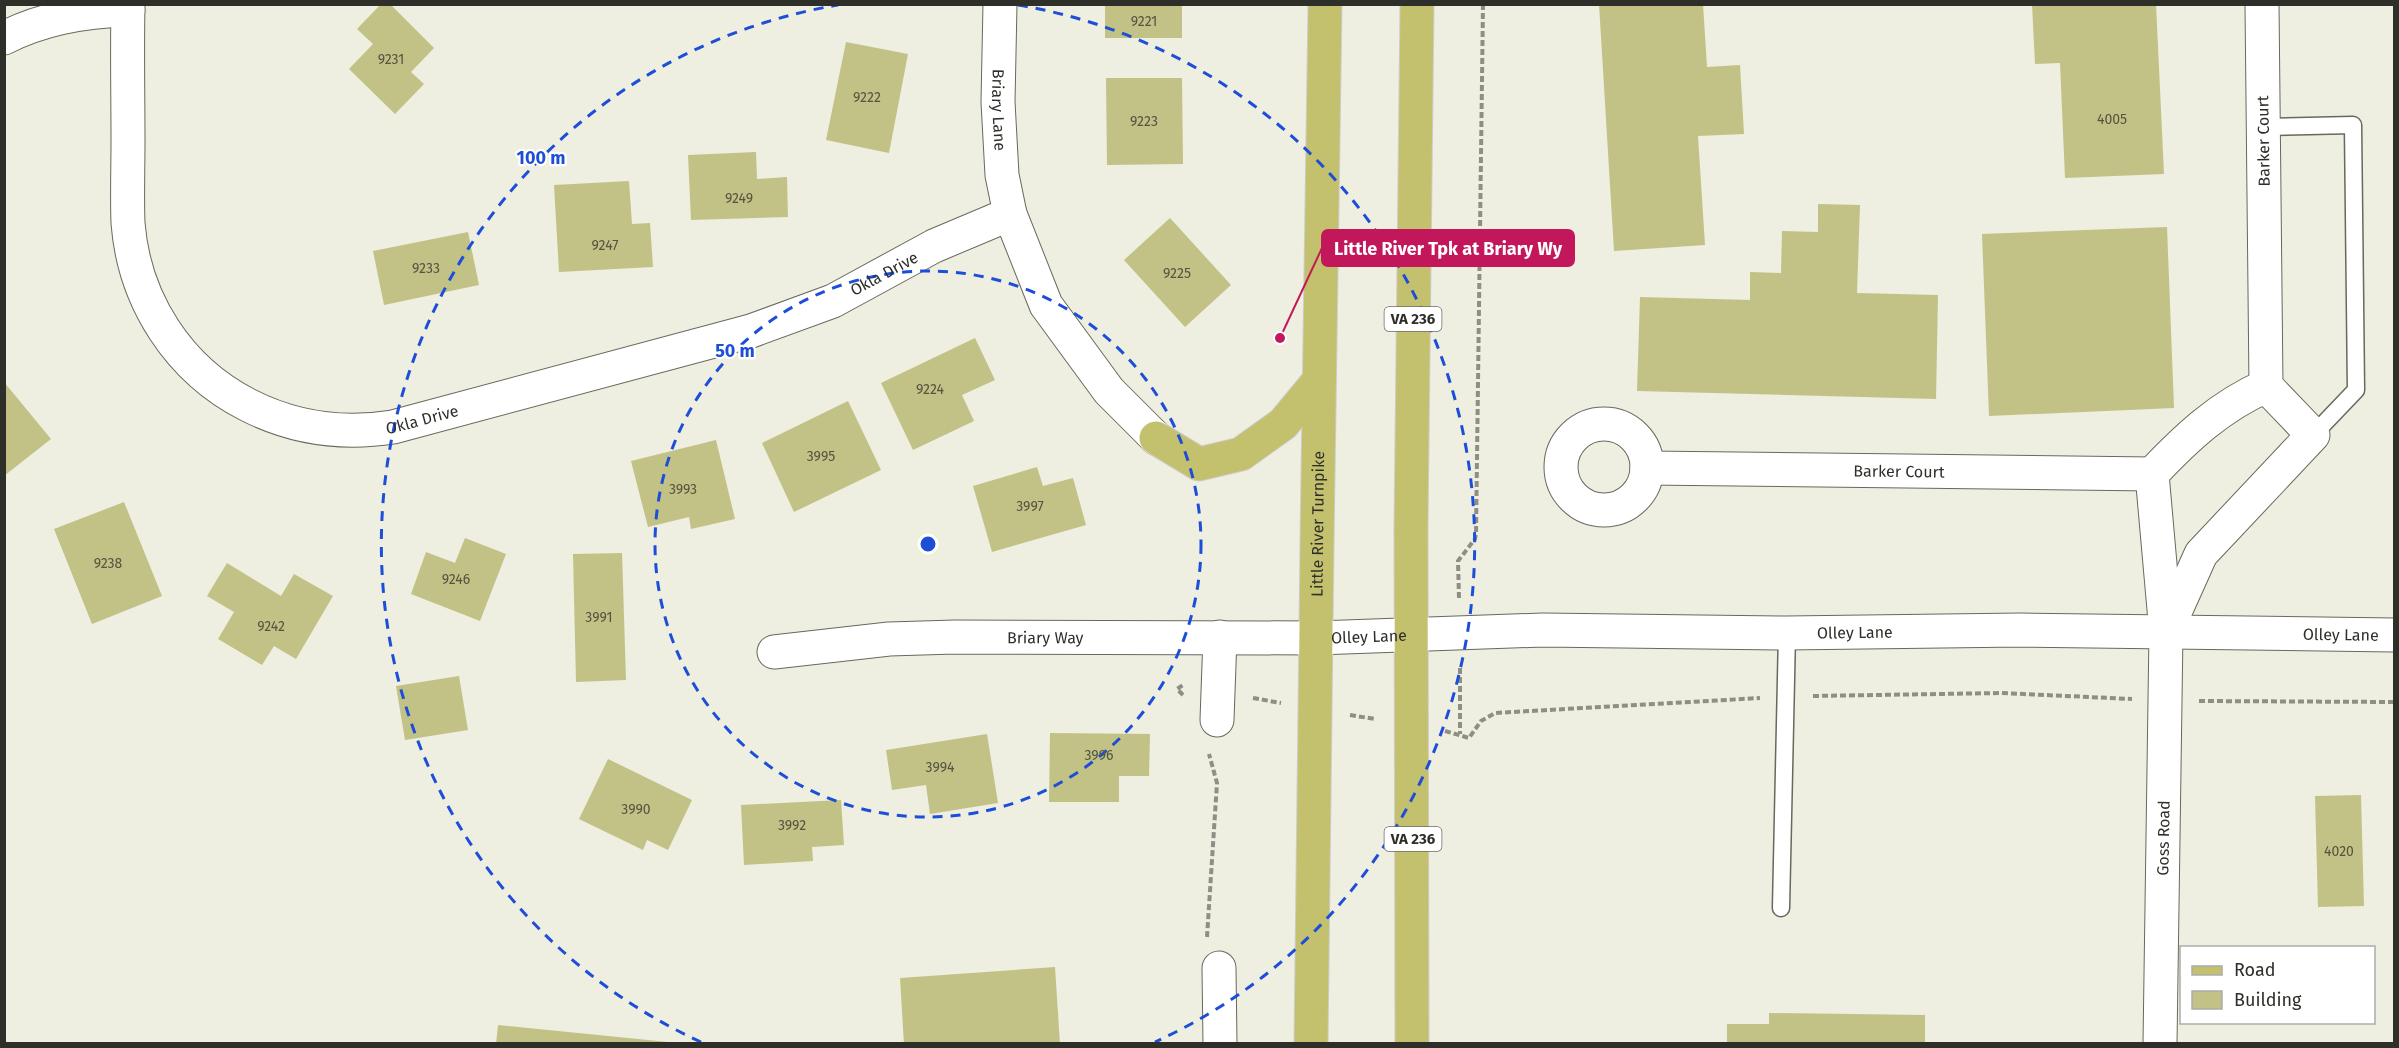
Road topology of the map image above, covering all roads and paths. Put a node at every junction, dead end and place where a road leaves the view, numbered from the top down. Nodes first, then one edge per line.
1 (1000, 4) edge
2 (1325, 4) edge
3 (1417, 4) edge
4 (1483, 4) edge
5 (2262, 4) edge
6 (128, 7) edge
7 (4, 38) edge
8 (2263, 127) junction
9 (1010, 214) junction
10 (1317, 383) junction
11 (2266, 386) junction
12 (2313, 435) junction
13 (1156, 438) joint
14 (1647, 468) dead end
15 (2152, 474) junction
16 (1458, 561) dead end
17 (2166, 632) junction
18 (1787, 633) junction
19 (1413, 634) junction
20 (2394, 635) edge
21 (1220, 637) junction
22 (1317, 638) junction
23 (774, 652) dead end
24 (1182, 684) dead end
25 (1244, 696) dead end
26 (1185, 700) dead end
27 (2196, 701) dead end
28 (2394, 702) edge
29 (1316, 709) junction
30 (1413, 726) junction
31 (1211, 734) joint
32 (1460, 734) dead end
33 (1781, 908) dead end
34 (1219, 968) joint
35 (1220, 1044) edge
36 (1311, 1044) edge
37 (1412, 1044) edge
38 (2160, 1044) edge

1 - 9 street, Briary Lane
2 - 10 main road, Little River Turnpike
3 - 19 main road, VA 236
4 - 16 path
5 - 8 street, Barker Court
6 - 7 street
6 - 9 street, Okla Drive
8 - 11 street, Barker Court
8 - 12 lane
9 - 13 street, Briary Lane
10 - 13 main road
10 - 22 main road, Little River Turnpike
11 - 12 street
11 - 15 street
12 - 17 street
14 - 15 street, Barker Court
15 - 17 street
17 - 18 street, Olley Lane
17 - 20 street, Olley Lane
17 - 38 street, Goss Road
18 - 19 street, Olley Lane
18 - 33 lane
19 - 22 street, Olley Lane
19 - 30 main road, VA 236
21 - 22 street, Briary Way
21 - 23 street, Briary Way
21 - 31 street
22 - 29 main road, Little River Turnpike
24 - 26 path
25 - 29 path
27 - 28 path
29 - 30 path
29 - 36 main road, Little River Turnpike
30 - 32 path
30 - 37 main road, VA 236
31 - 34 path
34 - 35 street

